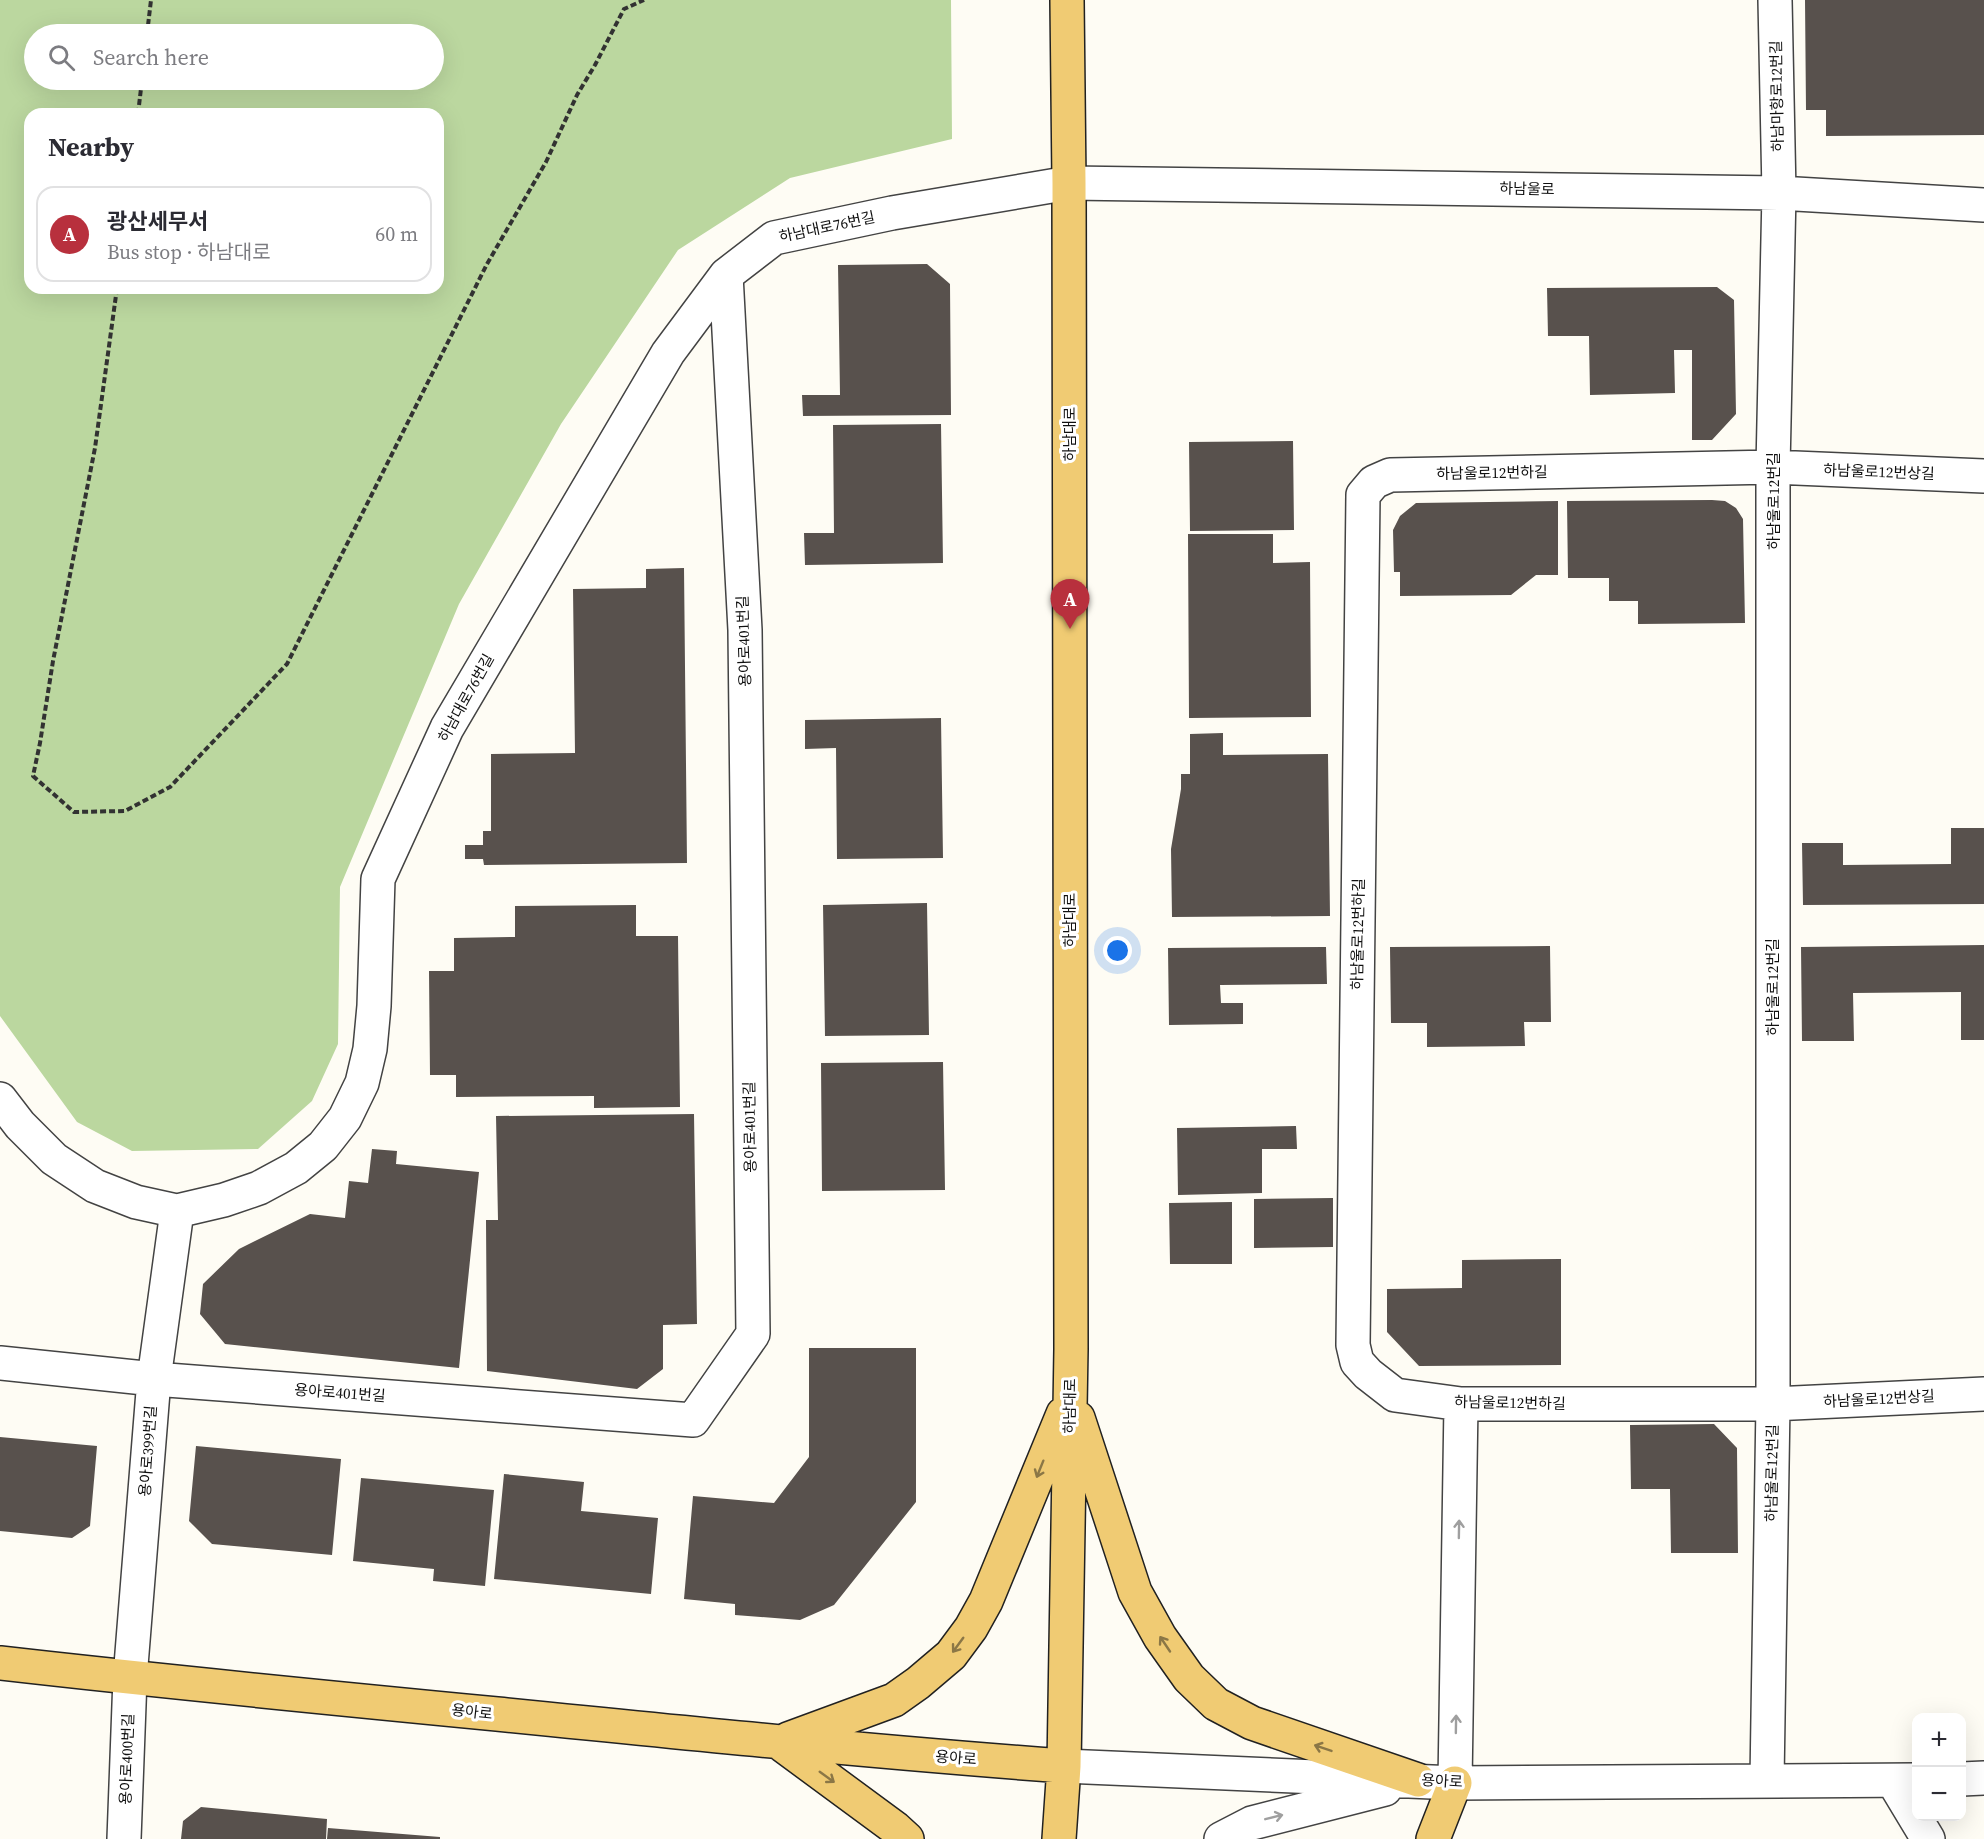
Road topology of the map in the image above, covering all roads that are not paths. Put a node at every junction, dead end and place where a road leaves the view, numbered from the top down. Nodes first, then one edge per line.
1 (1067, 0) edge
2 (1775, 0) edge
3 (1069, 183) junction
4 (1779, 193) junction
5 (1984, 205) edge
6 (726, 275) junction
7 (1773, 467) junction
8 (1984, 476) edge
9 (0, 1099) edge
10 (177, 1210) junction
11 (0, 1362) edge
12 (154, 1379) junction
13 (1984, 1394) edge
14 (1070, 1396) junction
15 (1461, 1404) junction
16 (1773, 1404) junction
17 (0, 1663) edge
18 (130, 1678) junction
19 (780, 1742) junction
20 (1064, 1766) junction
21 (1984, 1778) edge
22 (1966, 1779) edge
23 (1418, 1780) junction
24 (1767, 1780) junction
25 (1905, 1780) edge
26 (1455, 1783) junction
27 (124, 1839) edge
28 (907, 1839) edge
29 (1059, 1839) edge
30 (1221, 1839) edge
31 (1433, 1839) edge
32 (1928, 1839) edge

1 - 3 main road, 하남대로
2 - 4 street, 하남마항로12번길
3 - 4 street, 하남울로
3 - 6 street, 하남대로76번길
3 - 14 main road, 하남대로
4 - 5 street, 하남울로
4 - 7 street, 하남울로12번길
6 - 10 street, 하남대로76번길
6 - 12 street, 용아로401번길
7 - 8 street, 하남울로12번상길
7 - 15 street, 하남울로12번하길
7 - 16 street, 하남울로12번길
9 - 10 street, 하남대로76번길
10 - 12 street, 용아로399번길
11 - 12 street
12 - 18 street, 용아로399번길
13 - 16 street, 하남울로12번상길
14 -> 19 main road
14 - 20 main road, 하남대로
23 -> 14 main road
15 - 16 street, 하남울로12번하길
26 -> 15 street
16 - 24 street, 하남울로12번길
17 - 18 main road, 용아로
18 - 19 main road, 용아로
18 - 27 street, 용아로400번길
19 - 20 main road, 용아로
19 -> 28 main road
20 - 23 street, 용아로
20 - 29 main road, 하남대로
21 - 22 street
23 - 26 street, 용아로
30 -> 23 street
24 - 25 street, 용아로
24 - 26 street, 용아로
25 - 32 street
26 - 31 main road

